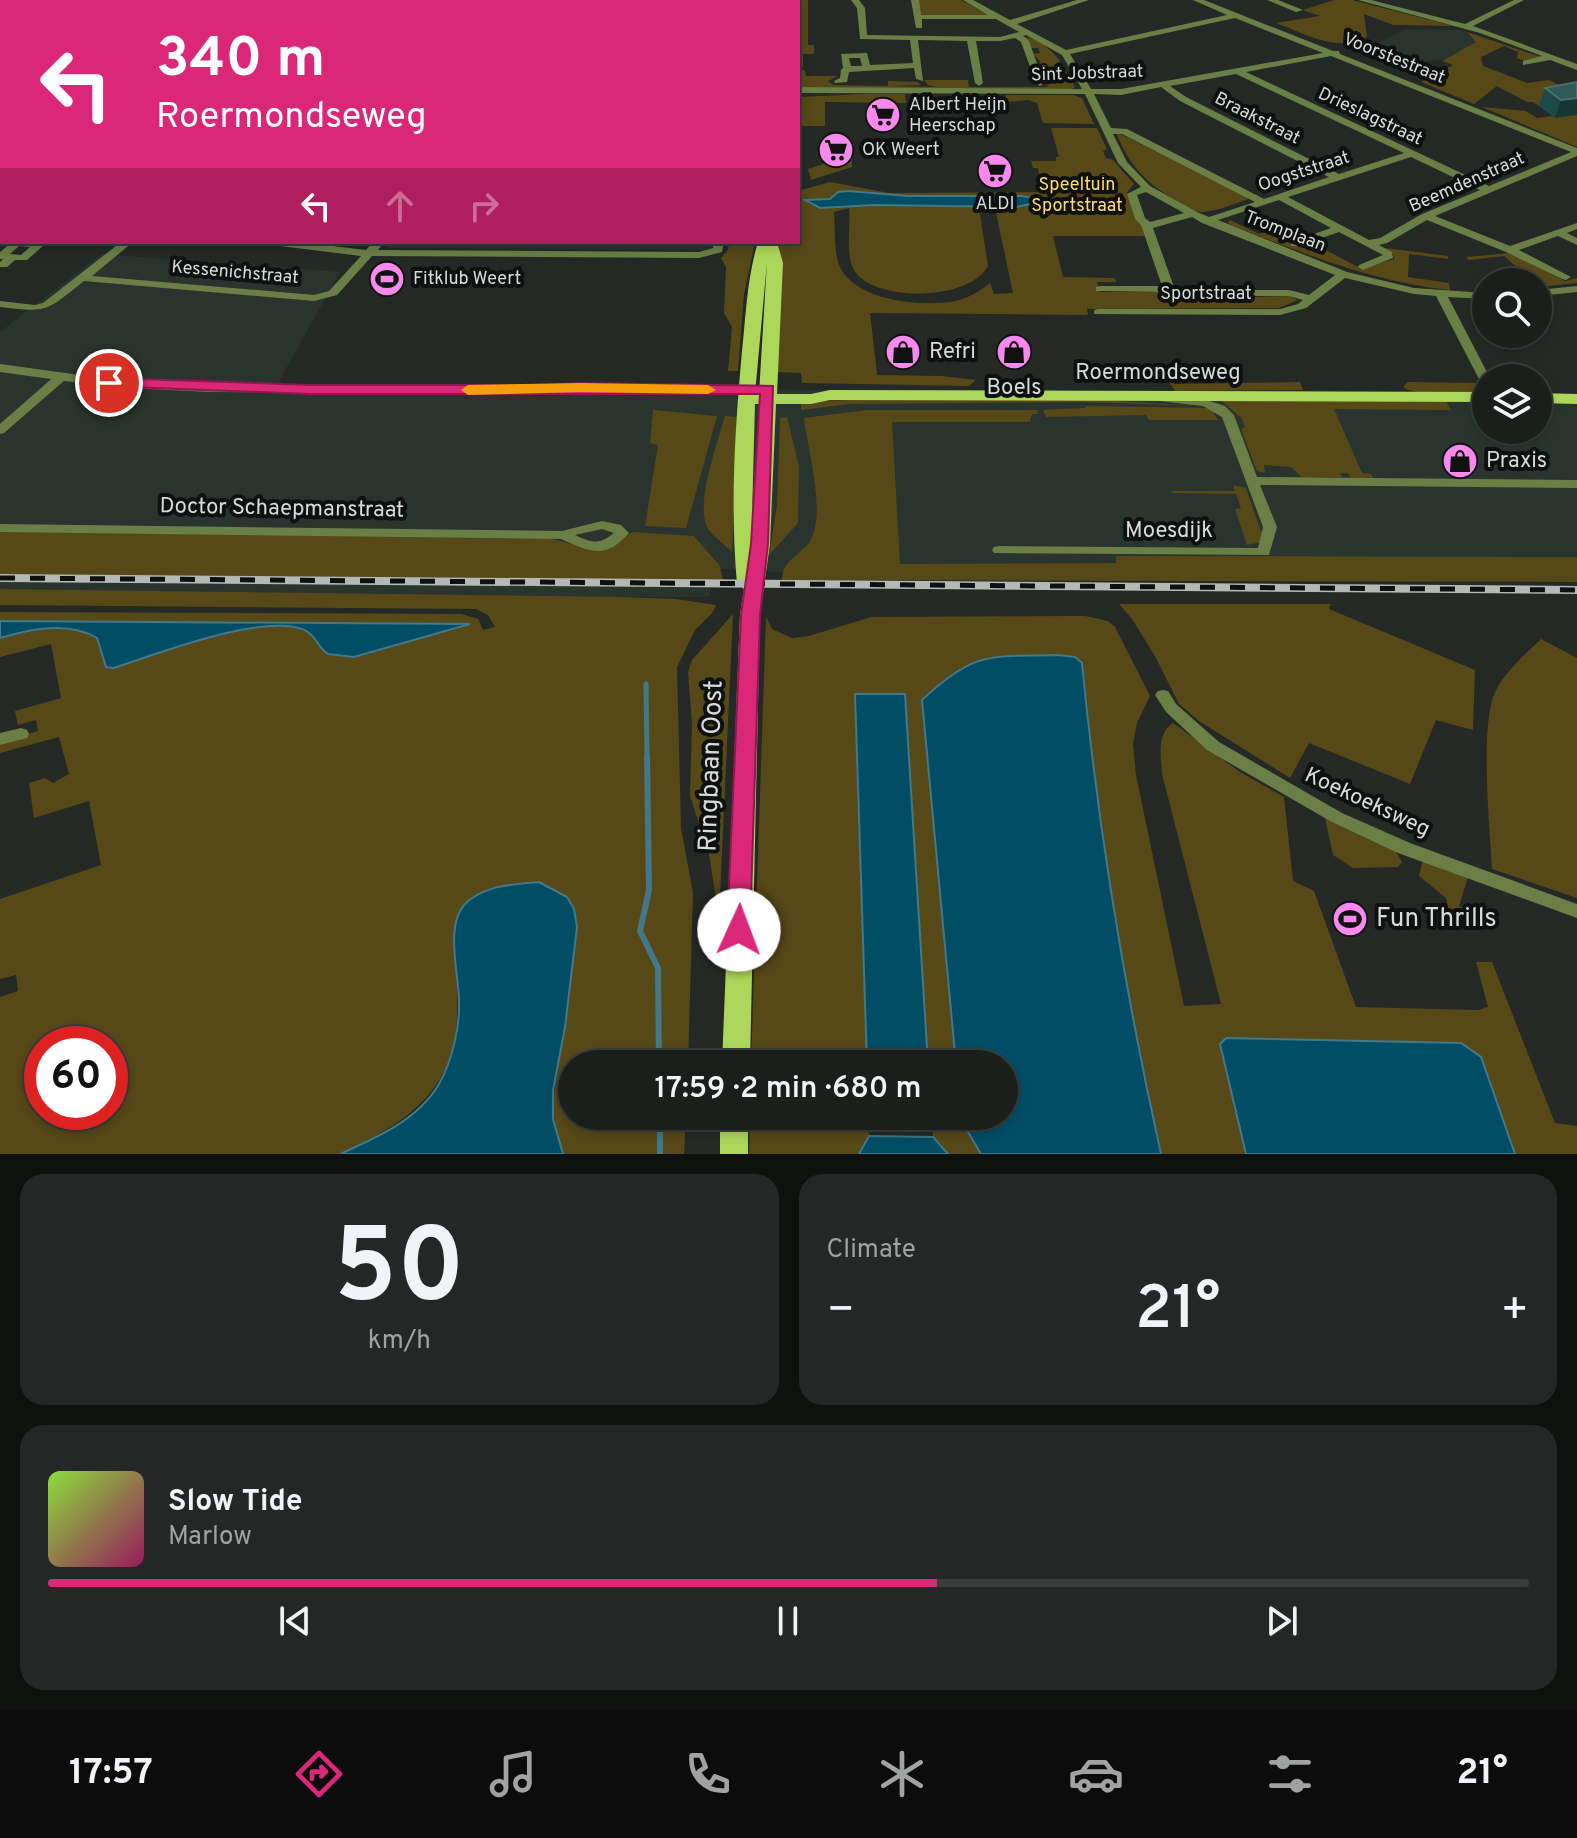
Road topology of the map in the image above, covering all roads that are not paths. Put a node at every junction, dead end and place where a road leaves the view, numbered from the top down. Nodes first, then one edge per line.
1 (855, 0) edge
2 (915, 0) edge
3 (967, 0) edge
4 (1085, 0) edge
5 (1197, 0) edge
6 (1271, 0) edge
7 (1362, 0) edge
8 (1520, 0) edge
9 (1226, 1) edge
10 (1212, 6) junction
11 (1299, 10) dead end
12 (1237, 14) junction
13 (918, 17) junction
14 (999, 17) junction
15 (1010, 23) junction
16 (1465, 27) junction
17 (1028, 32) junction
18 (1016, 35) junction
19 (917, 38) junction
20 (971, 38) junction
21 (1065, 53) junction
22 (1336, 53) junction
23 (1550, 57) junction
24 (1526, 63) dead end
25 (916, 65) junction
26 (1577, 67) edge
27 (1239, 72) junction
28 (920, 79) dead end
29 (979, 83) dead end
30 (1040, 83) dead end
31 (1164, 85) junction
32 (837, 87) junction
33 (800, 92) edge
34 (1089, 93) junction
35 (1108, 131) junction
36 (1577, 152) edge
37 (1411, 154) junction
38 (1338, 178) junction
39 (1147, 188) junction
40 (1489, 190) junction
41 (1280, 197) junction
42 (1263, 202) junction
43 (1193, 214) junction
44 (1426, 216) junction
45 (1206, 221) junction
46 (1147, 226) junction
47 (1577, 226) edge
48 (1341, 228) junction
49 (1559, 233) junction
50 (1577, 242) edge
51 (1370, 243) junction
52 (125, 244) edge
53 (289, 244) edge
54 (377, 244) edge
55 (767, 244) edge
56 (1295, 244) dead end
57 (717, 247) edge
58 (1510, 250) junction
59 (366, 253) junction
60 (1363, 267) dead end
61 (1343, 274) junction
62 (1566, 277) dead end
63 (82, 278) junction
64 (1100, 289) dead end
65 (1169, 289) junction
66 (1577, 289) edge
67 (1552, 292) edge
68 (1441, 294) junction
69 (1472, 295) edge
70 (1312, 299) junction
71 (0, 304) edge
72 (1098, 312) dead end
73 (1477, 364) edge
74 (0, 368) edge
75 (61, 377) junction
76 (757, 394) junction
77 (1147, 395) junction
78 (1472, 397) edge
79 (1552, 398) edge
80 (1577, 399) edge
81 (0, 430) edge
82 (1252, 481) junction
83 (1577, 484) edge
84 (0, 528) edge
85 (563, 535) dead end
86 (999, 550) dead end
87 (1163, 695) dead end
88 (21, 734) dead end
89 (0, 739) edge
90 (1577, 911) edge
91 (736, 1050) edge
92 (734, 1130) edge
93 (734, 1154) edge

1 - 19 street
2 - 13 street
3 - 14 street, Tromplaan
4 - 15 street
5 - 10 street, Voorstestraat
6 - 11 street
7 - 16 street
8 - 16 street
9 - 10 street
10 - 12 street, Voorstestraat
12 - 21 street
12 - 22 street, Voorstestraat
13 - 14 street, Tromplaan
13 - 19 street
14 - 15 street, Tromplaan
15 - 17 street, Tromplaan
16 - 23 street
17 - 18 street
17 - 21 street, Tromplaan
18 - 20 street
18 - 30 street
19 - 20 street
19 - 25 street
20 - 29 street
21 - 34 street, Tromplaan
22 - 27 street, Sint Jobstraat
22 - 36 street, Voorstestraat
23 - 24 street
23 - 26 street
25 - 28 street
25 - 32 street
27 - 31 street, Sint Jobstraat
27 - 37 street, Drieslagstraat
31 - 34 street, Sint Jobstraat
31 - 38 street, Braakstraat
32 - 33 street, Sint Jobstraat
32 - 34 street, Sint Jobstraat
34 - 35 street, Tromplaan
35 - 39 street, Tromplaan
35 - 42 street, Tromplaan
36 - 40 street, Beemdenstraat
37 - 38 street, Oogststraat
37 - 40 street, Drieslagstraat
38 - 41 street, Oogststraat
39 - 43 street, Tromplaan
39 - 46 street, Sportstraat
40 - 44 street, Beemdenstraat
41 - 42 street, Oogststraat
41 - 48 street
42 - 45 street, Oogststraat
43 - 45 street, Tromplaan
43 - 46 street
44 - 51 street, Beemdenstraat
44 - 58 street
45 - 61 street, Tromplaan
46 - 65 street, Sportstraat
47 - 49 street
48 - 51 street
48 - 56 street
49 - 50 street
49 - 58 street
51 - 60 street
52 - 63 street
53 - 59 street
54 - 59 street, Kessenichstraat
55 - 76 main road, Ringbaan Oost
57 - 59 street
58 - 62 street
59 - 63 street, Kessenichstraat
61 - 68 street, Tromplaan
61 - 70 street, Sportstraat
63 - 71 street
64 - 65 street, Sportstraat
65 - 70 street, Sportstraat
66 - 67 street
68 - 69 street, Tromplaan
68 - 73 street
70 - 72 street, Sportstraat
74 - 75 street, Roermondseweg
75 - 76 street, Roermondseweg
75 - 81 street
76 - 77 main road, Roermondseweg
76 - 91 main road, Ringbaan Oost
77 - 78 main road, Roermondseweg
77 - 82 street, Moesdijk
79 - 80 main road
82 - 83 street
82 - 86 street, Moesdijk
84 - 85 street, Doctor Schaepmanstraat
87 - 90 street, Koekoeksweg
88 - 89 street
92 - 93 main road

